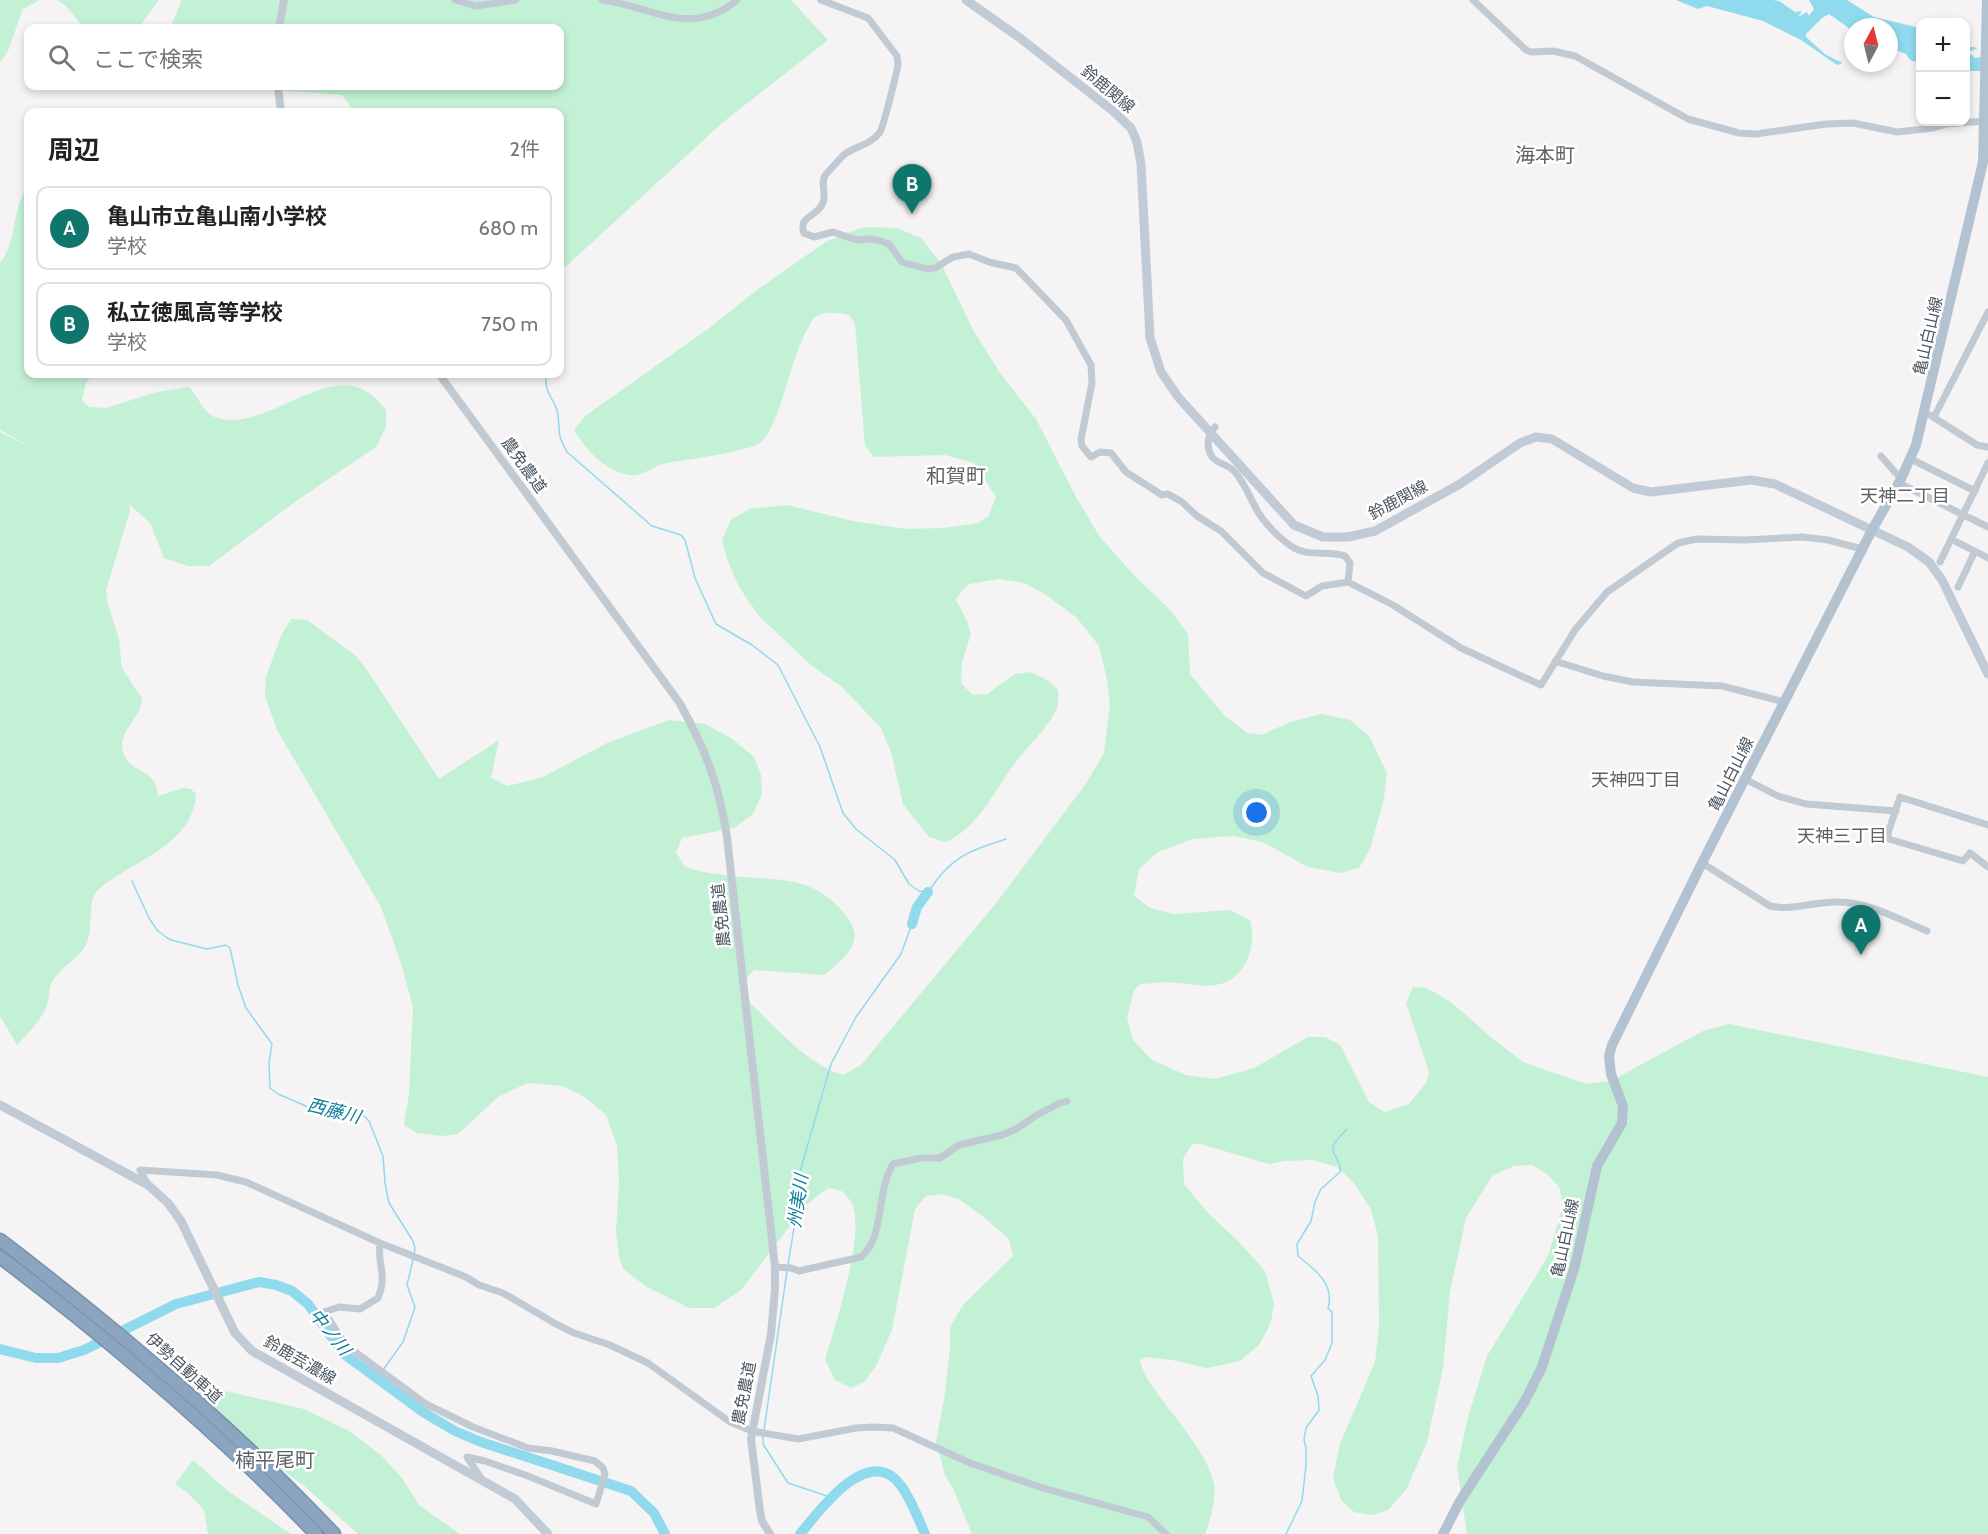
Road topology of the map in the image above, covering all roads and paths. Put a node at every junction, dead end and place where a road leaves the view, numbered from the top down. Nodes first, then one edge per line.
1 (284, 0) edge
2 (455, 0) edge
3 (516, 0) edge
4 (602, 0) edge
5 (737, 0) edge
6 (821, 0) edge
7 (966, 0) edge
8 (1473, 0) edge
9 (1987, 0) edge
10 (280, 24) edge
11 (278, 90) edge
12 (281, 108) edge
13 (1986, 119) edge
14 (1988, 312) edge
15 (442, 378) edge
16 (1929, 415) junction
17 (1213, 430) junction
18 (1987, 449) edge
19 (1881, 456) dead end
20 (1911, 459) junction
21 (1988, 463) edge
22 (1900, 481) junction
23 (1975, 491) junction
24 (1964, 515) junction
25 (1988, 527) edge
26 (1872, 530) junction
27 (1951, 539) junction
28 (1862, 549) junction
29 (1975, 551) junction
30 (1988, 558) edge
31 (1940, 562) dead end
32 (1348, 582) junction
33 (1958, 587) dead end
34 (1555, 661) junction
35 (1988, 674) edge
36 (1784, 702) junction
37 (1746, 779) junction
38 (1896, 811) junction
39 (1988, 825) edge
40 (1702, 863) junction
41 (1986, 864) edge
42 (1928, 931) dead end
43 (1067, 1101) dead end
44 (0, 1105) edge
45 (148, 1185) junction
46 (0, 1240) edge
47 (380, 1243) junction
48 (0, 1257) edge
49 (783, 1267) junction
50 (165, 1381) junction
51 (755, 1432) junction
52 (481, 1478) junction
53 (316, 1534) edge
54 (334, 1534) edge
55 (548, 1534) edge
56 (770, 1534) edge
57 (1166, 1534) edge
58 (1443, 1534) edge

1 - 10 street
2 - 3 street
4 - 5 street
6 - 32 street
7 - 17 main road, 鈴鹿関線
8 - 13 street
9 - 13 main road, 亀山白山線
11 - 12 street
13 - 16 main road, 亀山白山線
14 - 16 street
15 - 49 street, 農免農道
16 - 18 street
16 - 20 main road, 亀山白山線
17 - 26 main road, 鈴鹿関線
17 - 32 street
19 - 22 street
20 - 22 main road, 亀山白山線
20 - 23 street
21 - 23 street
22 - 24 street
22 - 26 main road, 亀山白山線
23 - 24 street
24 - 25 street
24 - 27 street
26 - 28 main road, 亀山白山線
26 - 35 main road, 鈴鹿関線
27 - 29 street
27 - 31 street
28 - 34 street
28 - 36 main road, 亀山白山線
29 - 30 street
29 - 33 street
32 - 34 street
34 - 36 street
36 - 37 main road, 亀山白山線
37 - 38 street
37 - 40 main road, 亀山白山線
38 - 39 street
38 - 41 street
40 - 42 street
40 - 58 main road, 亀山白山線
43 - 49 street
44 - 45 main road, 鈴鹿芸濃線
45 - 47 street
45 - 52 main road, 鈴鹿芸濃線
46 - 50 highway, 伊勢自動車道
47 - 51 street
47 - 52 street
48 - 50 highway, 伊勢自動車道
49 - 51 street, 農免農道
50 - 53 highway, 伊勢自動車道
50 - 54 highway, 伊勢自動車道
51 - 56 street, 農免農道
51 - 57 street
52 - 55 main road, 鈴鹿芸濃線

